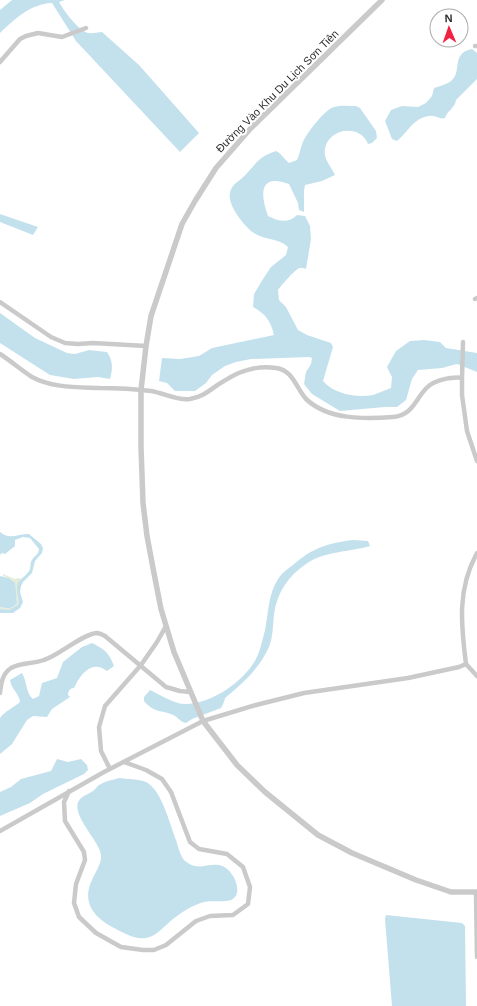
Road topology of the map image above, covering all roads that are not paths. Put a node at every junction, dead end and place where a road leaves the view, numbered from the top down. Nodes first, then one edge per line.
1 (382, 0) edge
2 (86, 28) dead end
3 (0, 62) edge
4 (0, 302) edge
5 (463, 342) dead end
6 (146, 346) junction
7 (0, 354) edge
8 (462, 378) junction
9 (141, 390) junction
10 (477, 461) edge
11 (477, 552) edge
12 (166, 626) junction
13 (466, 664) junction
14 (140, 665) junction
15 (477, 676) edge
16 (190, 692) junction
17 (0, 693) edge
18 (203, 721) junction
19 (124, 762) junction
20 (110, 769) junction
21 (69, 791) junction
22 (0, 831) edge
23 (476, 892) edge
24 (477, 957) edge

1 - 6 street, Đường Vào Khu Du Lịch Sơn Tiên
2 - 3 street
4 - 6 street
5 - 8 street
6 - 9 street, Đường Vào Khu Du Lịch Sơn Tiên
7 - 9 street
8 - 9 street
8 - 10 street
9 - 12 street, Đường Vào Khu Du Lịch Sơn Tiên
11 - 13 street
12 - 14 street
12 - 16 street, Đường Vào Khu Du Lịch Sơn Tiên
13 - 15 street
13 - 18 street
14 - 16 street
14 - 17 street
14 - 20 street
16 - 18 street, Đường Vào Khu Du Lịch Sơn Tiên
18 - 19 street
18 - 23 street, Đường Vào Khu Du Lịch Sơn Tiên
19 - 20 street
19 - 21 street
20 - 21 street
21 - 22 street
23 - 24 street

